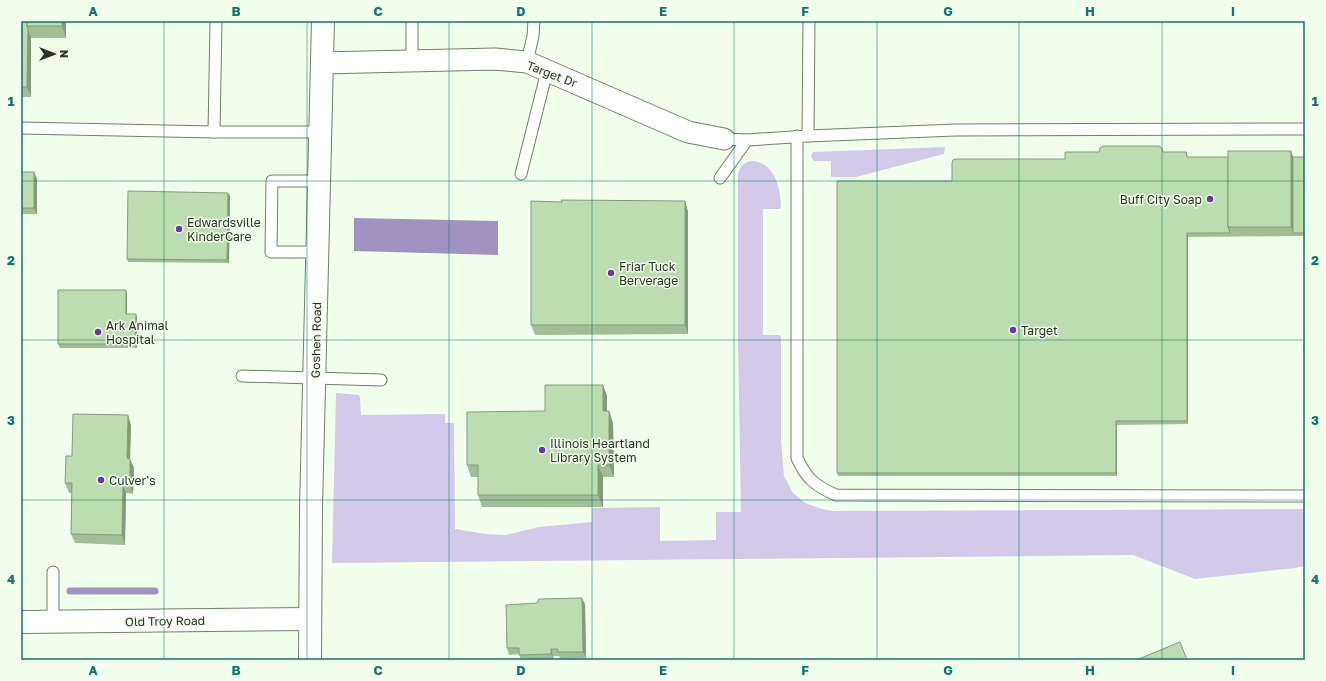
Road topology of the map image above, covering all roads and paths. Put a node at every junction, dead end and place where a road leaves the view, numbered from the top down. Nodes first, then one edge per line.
1 (216, 21) edge
2 (323, 21) edge
3 (412, 21) edge
4 (534, 21) edge
5 (809, 21) edge
6 (412, 62) junction
7 (527, 62) junction
8 (322, 63) junction
9 (547, 71) junction
10 (21, 128) edge
11 (1305, 129) edge
12 (214, 132) junction
13 (321, 132) junction
14 (803, 136) junction
15 (724, 139) joint
16 (747, 140) junction
17 (521, 174) dead end
18 (720, 178) dead end
19 (320, 182) junction
20 (318, 252) junction
21 (242, 376) dead end
22 (315, 379) junction
23 (381, 380) dead end
24 (1305, 496) edge
25 (53, 572) dead end
26 (310, 619) junction
27 (21, 622) edge
28 (53, 622) junction
29 (310, 660) edge

1 - 12 lane
2 - 8 street, Goshen Road
3 - 6 lane
4 - 7 lane
5 - 14 lane
6 - 7 street, Target Dr
6 - 8 street, Target Dr
7 - 9 street, Target Dr
8 - 13 street, Goshen Road
9 - 15 street, Target Dr
9 - 17 lane
10 - 12 lane
11 - 14 lane
12 - 13 lane
13 - 19 street, Goshen Road
14 - 16 lane
14 - 24 lane
15 - 16 lane
16 - 18 lane
19 - 20 street, Goshen Road
19 - 20 lane
20 - 22 street, Goshen Road
21 - 22 lane
22 - 23 lane
22 - 26 street, Goshen Road
25 - 28 lane
26 - 28 street, Old Troy Road
26 - 29 street, Goshen Road
27 - 28 street, Old Troy Road

